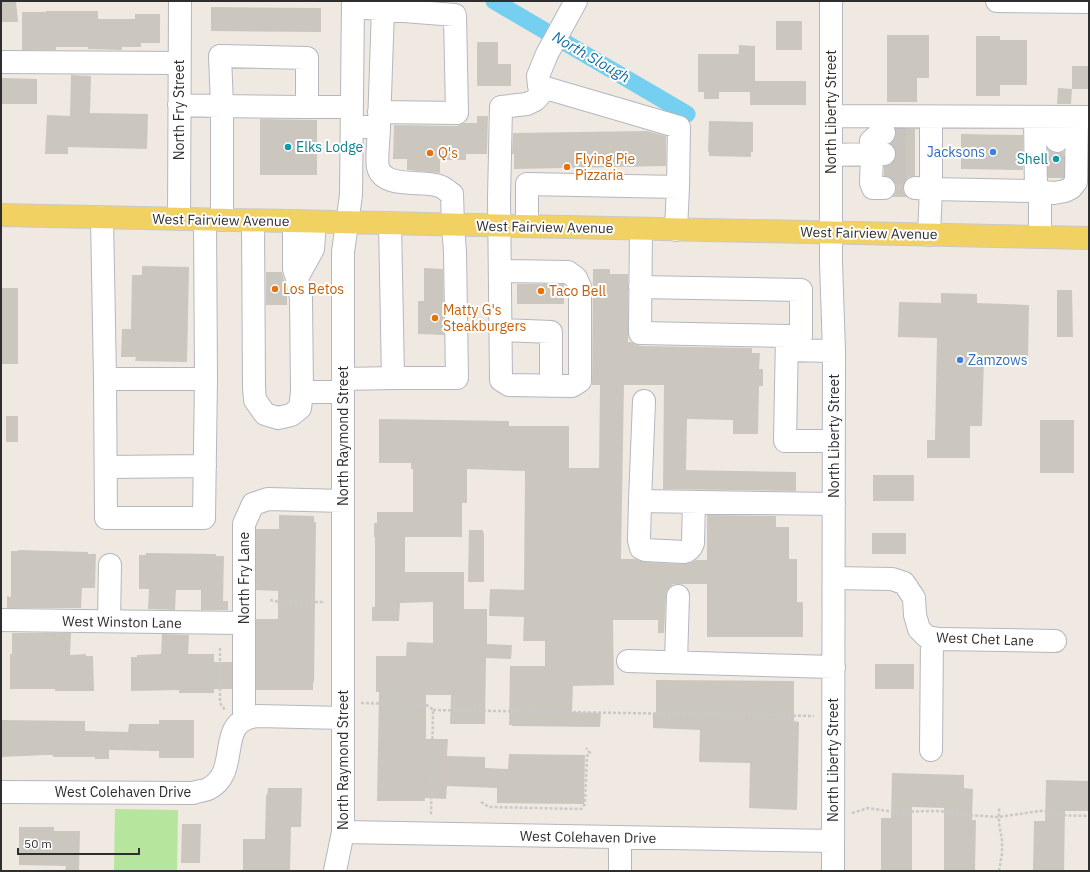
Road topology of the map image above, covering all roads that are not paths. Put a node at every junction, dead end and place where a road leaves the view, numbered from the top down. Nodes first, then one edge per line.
1 (180, 1) edge
2 (576, 1) edge
3 (831, 1) edge
4 (997, 1) edge
5 (1089, 2) edge
6 (353, 4) edge
7 (383, 9) junction
8 (1, 62) edge
9 (179, 63) junction
10 (546, 88) junction
11 (179, 105) junction
12 (222, 106) junction
13 (307, 107) junction
14 (832, 116) junction
15 (352, 117) junction
16 (1064, 117) edge
17 (379, 119) junction
18 (1056, 141) tunnel mouth
19 (831, 155) junction
20 (924, 157) junction
21 (880, 163) tunnel mouth
22 (352, 166) junction
23 (378, 167) junction
24 (678, 188) junction
25 (1047, 188) junction
26 (1, 215) edge
27 (102, 217) junction
28 (179, 219) junction
29 (214, 220) junction
30 (253, 221) junction
31 (305, 222) junction
32 (348, 223) junction
33 (390, 223) junction
34 (453, 225) junction
35 (500, 226) junction
36 (527, 226) junction
37 (642, 229) junction
38 (676, 230) junction
39 (831, 233) junction
40 (929, 235) junction
41 (1040, 237) junction
42 (1089, 238) edge
43 (500, 271) junction
44 (640, 287) junction
45 (501, 330) junction
46 (787, 343) junction
47 (834, 351) junction
48 (393, 378) junction
49 (105, 379) junction
50 (206, 379) junction
51 (343, 385) junction
52 (551, 386) junction
53 (302, 392) junction
54 (644, 401) dead end
55 (834, 441) junction
56 (205, 466) junction
57 (106, 467) junction
58 (343, 501) junction
59 (640, 501) junction
60 (694, 502) junction
61 (834, 504) junction
62 (110, 565) dead end
63 (834, 578) junction
64 (678, 596) dead end
65 (1, 620) edge
66 (109, 622) junction
67 (244, 623) junction
68 (932, 638) junction
69 (1055, 641) dead end
70 (628, 661) dead end
71 (676, 662) junction
72 (834, 666) junction
73 (349, 710) junction
74 (236, 717) junction
75 (931, 750) dead end
76 (1, 792) edge
77 (343, 832) junction
78 (620, 837) junction
79 (833, 841) junction
80 (335, 871) edge
81 (620, 871) edge
82 (833, 871) edge

1 - 9 street, North Fry Street
2 - 10 street
3 - 14 street, North Liberty Street
4 - 5 street
6 - 7 street
6 - 15 street, North Raymond Street
7 - 17 street
7 - 17 street
8 - 9 street
9 - 11 street, North Fry Street
10 - 24 street
10 - 35 street
11 - 12 street
11 - 28 street, North Fry Street
12 - 13 street
12 - 13 street
12 - 29 street
13 - 15 street
14 - 19 street, North Liberty Street
14 - 20 street
15 - 17 street
15 - 22 street, North Raymond Street
16 - 18 street
16 - 20 street
16 - 25 street
16 - 25 street
17 - 23 street
19 - 21 street
19 - 39 street, North Liberty Street
20 - 25 street
20 - 40 street
22 - 23 street
22 - 32 street, North Raymond Street
23 - 34 street
24 - 36 street
24 - 38 street
25 - 41 street
26 - 27 main road, West Fairview Avenue
27 - 28 main road, West Fairview Avenue
27 - 49 street
28 - 29 main road, West Fairview Avenue
29 - 30 main road, West Fairview Avenue
29 - 50 street
30 - 31 main road, West Fairview Avenue
30 - 53 street
31 - 32 main road, West Fairview Avenue
31 - 53 street
32 - 33 main road, West Fairview Avenue
32 - 51 street, North Raymond Street
33 - 34 main road, West Fairview Avenue
33 - 48 street
34 - 35 main road, West Fairview Avenue
34 - 48 street
35 - 36 main road, West Fairview Avenue
35 - 43 street
36 - 37 main road, West Fairview Avenue
37 - 38 main road, West Fairview Avenue
37 - 44 street
38 - 39 main road, West Fairview Avenue
39 - 40 main road, West Fairview Avenue
39 - 47 street, North Liberty Street
40 - 41 main road, West Fairview Avenue
41 - 42 main road, West Fairview Avenue
43 - 45 street
43 - 52 street
44 - 46 street
44 - 46 street
45 - 52 street
45 - 52 street
46 - 47 street
46 - 55 street
47 - 55 street, North Liberty Street
48 - 51 street
49 - 50 street
49 - 57 street
50 - 56 street
51 - 53 street
51 - 58 street, North Raymond Street
54 - 59 street
55 - 61 street, North Liberty Street
56 - 57 street
56 - 57 street
58 - 67 street, North Fry Lane
58 - 73 street, North Raymond Street
59 - 60 street
59 - 60 street
60 - 61 street
61 - 63 street, North Liberty Street
62 - 66 street
63 - 68 street, West Chet Lane
63 - 72 street, North Liberty Street
64 - 71 street
65 - 66 street, West Winston Lane
66 - 67 street, West Winston Lane
67 - 74 street, North Fry Lane
68 - 69 street, West Chet Lane
68 - 75 street
70 - 71 street
71 - 72 street
72 - 79 street, North Liberty Street
73 - 74 street
73 - 77 street, North Raymond Street
74 - 76 street, West Colehaven Drive
77 - 78 street, West Colehaven Drive
77 - 80 street, North Raymond Street
78 - 79 street, West Colehaven Drive
78 - 81 street
79 - 82 street, North Liberty Street

